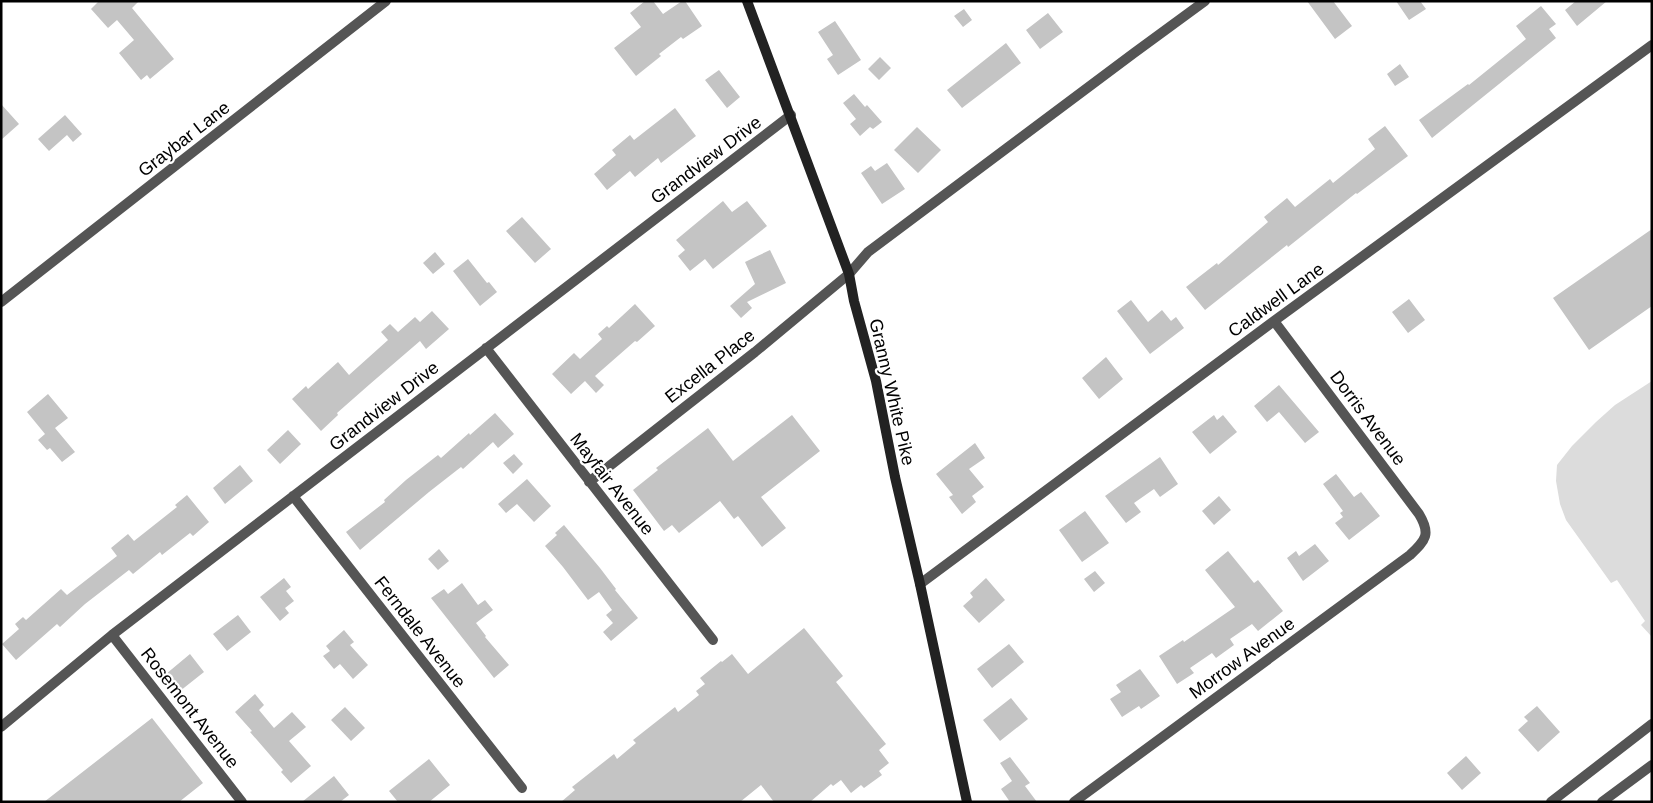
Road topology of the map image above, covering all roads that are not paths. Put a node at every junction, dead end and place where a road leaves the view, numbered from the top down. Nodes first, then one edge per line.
1 (386, 1) edge
2 (747, 1) edge
3 (1205, 1) edge
4 (1652, 45) edge
5 (791, 115) junction
6 (849, 274) junction
7 (1, 302) edge
8 (1274, 321) junction
9 (486, 348) junction
10 (589, 482) junction
11 (293, 496) junction
12 (1426, 538) joint
13 (920, 584) junction
14 (112, 635) junction
15 (713, 640) dead end
16 (1652, 724) edge
17 (1, 727) edge
18 (1652, 765) edge
19 (522, 788) dead end
20 (242, 802) edge
21 (967, 802) edge
22 (1074, 802) edge
23 (1551, 802) edge
24 (1602, 802) edge

1 - 7 street, Graybar Lane
2 - 5 main road, Granny White Pike
3 - 6 street
4 - 8 street, Caldwell Lane
5 - 6 main road, Granny White Pike
5 - 9 street, Grandview Drive
6 - 10 street, Excella Place
6 - 13 main road, Granny White Pike
8 - 12 street, Dorris Avenue
8 - 13 street, Caldwell Lane
9 - 10 street, Mayfair Avenue
9 - 11 street, Grandview Drive
10 - 15 street, Mayfair Avenue
11 - 14 street, Grandview Drive
11 - 19 street, Ferndale Avenue
12 - 22 street, Morrow Avenue
13 - 21 main road, Granny White Pike
14 - 17 street, Grandview Drive
14 - 20 street, Rosemont Avenue
16 - 23 street
18 - 24 street

